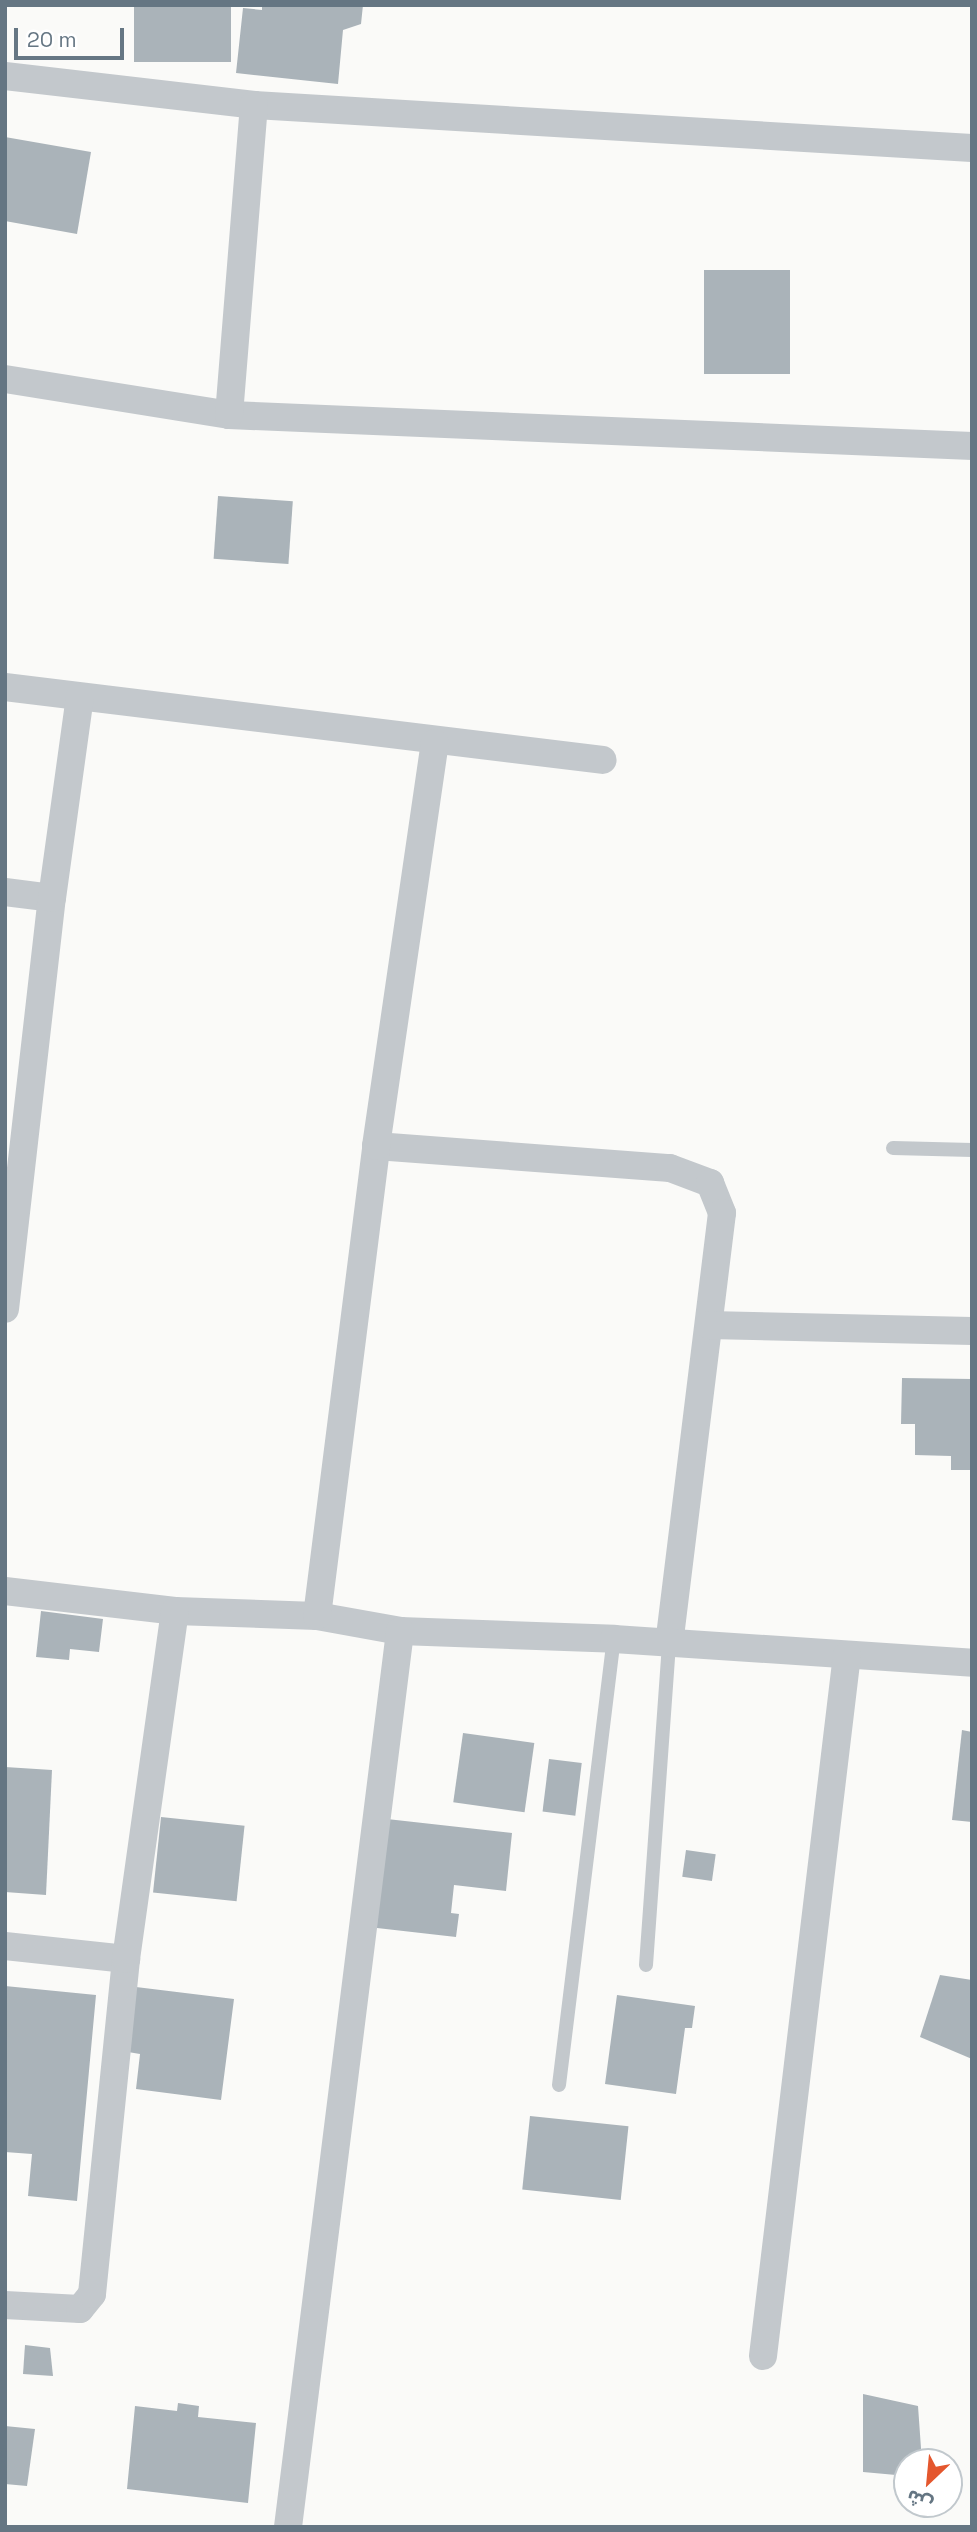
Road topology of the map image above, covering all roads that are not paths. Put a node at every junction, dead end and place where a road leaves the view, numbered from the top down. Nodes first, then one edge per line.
1 (5, 76) edge
2 (254, 105) junction
3 (972, 148) edge
4 (5, 379) edge
5 (229, 415) junction
6 (972, 446) edge
7 (5, 687) edge
8 (80, 697) junction
9 (435, 743) junction
10 (603, 760) dead end
11 (5, 892) edge
12 (52, 898) junction
13 (376, 1146) junction
14 (893, 1148) dead end
15 (972, 1150) edge
16 (5, 1309) edge
17 (709, 1325) junction
18 (972, 1331) edge
19 (5, 1591) edge
20 (175, 1611) junction
21 (317, 1616) junction
22 (400, 1631) junction
23 (614, 1639) junction
24 (669, 1644) junction
25 (847, 1655) junction
26 (972, 1663) edge
27 (5, 1946) edge
28 (126, 1959) junction
29 (646, 1965) dead end
30 (559, 2085) dead end
31 (5, 2305) edge
32 (763, 2356) dead end
33 (288, 2527) edge

1 - 2 street
2 - 3 street
2 - 5 street
4 - 5 street
5 - 6 street
7 - 8 street
8 - 9 street
8 - 12 street
9 - 10 street
9 - 13 street
11 - 12 street
12 - 16 street
13 - 17 street
13 - 21 street
14 - 15 lane
17 - 18 street
17 - 24 street
19 - 20 street
20 - 21 street
20 - 28 street
21 - 22 street
22 - 23 street
22 - 33 street
23 - 24 street
23 - 30 lane
24 - 25 street
24 - 29 lane
25 - 26 street
25 - 32 street
27 - 28 street
28 - 31 street

